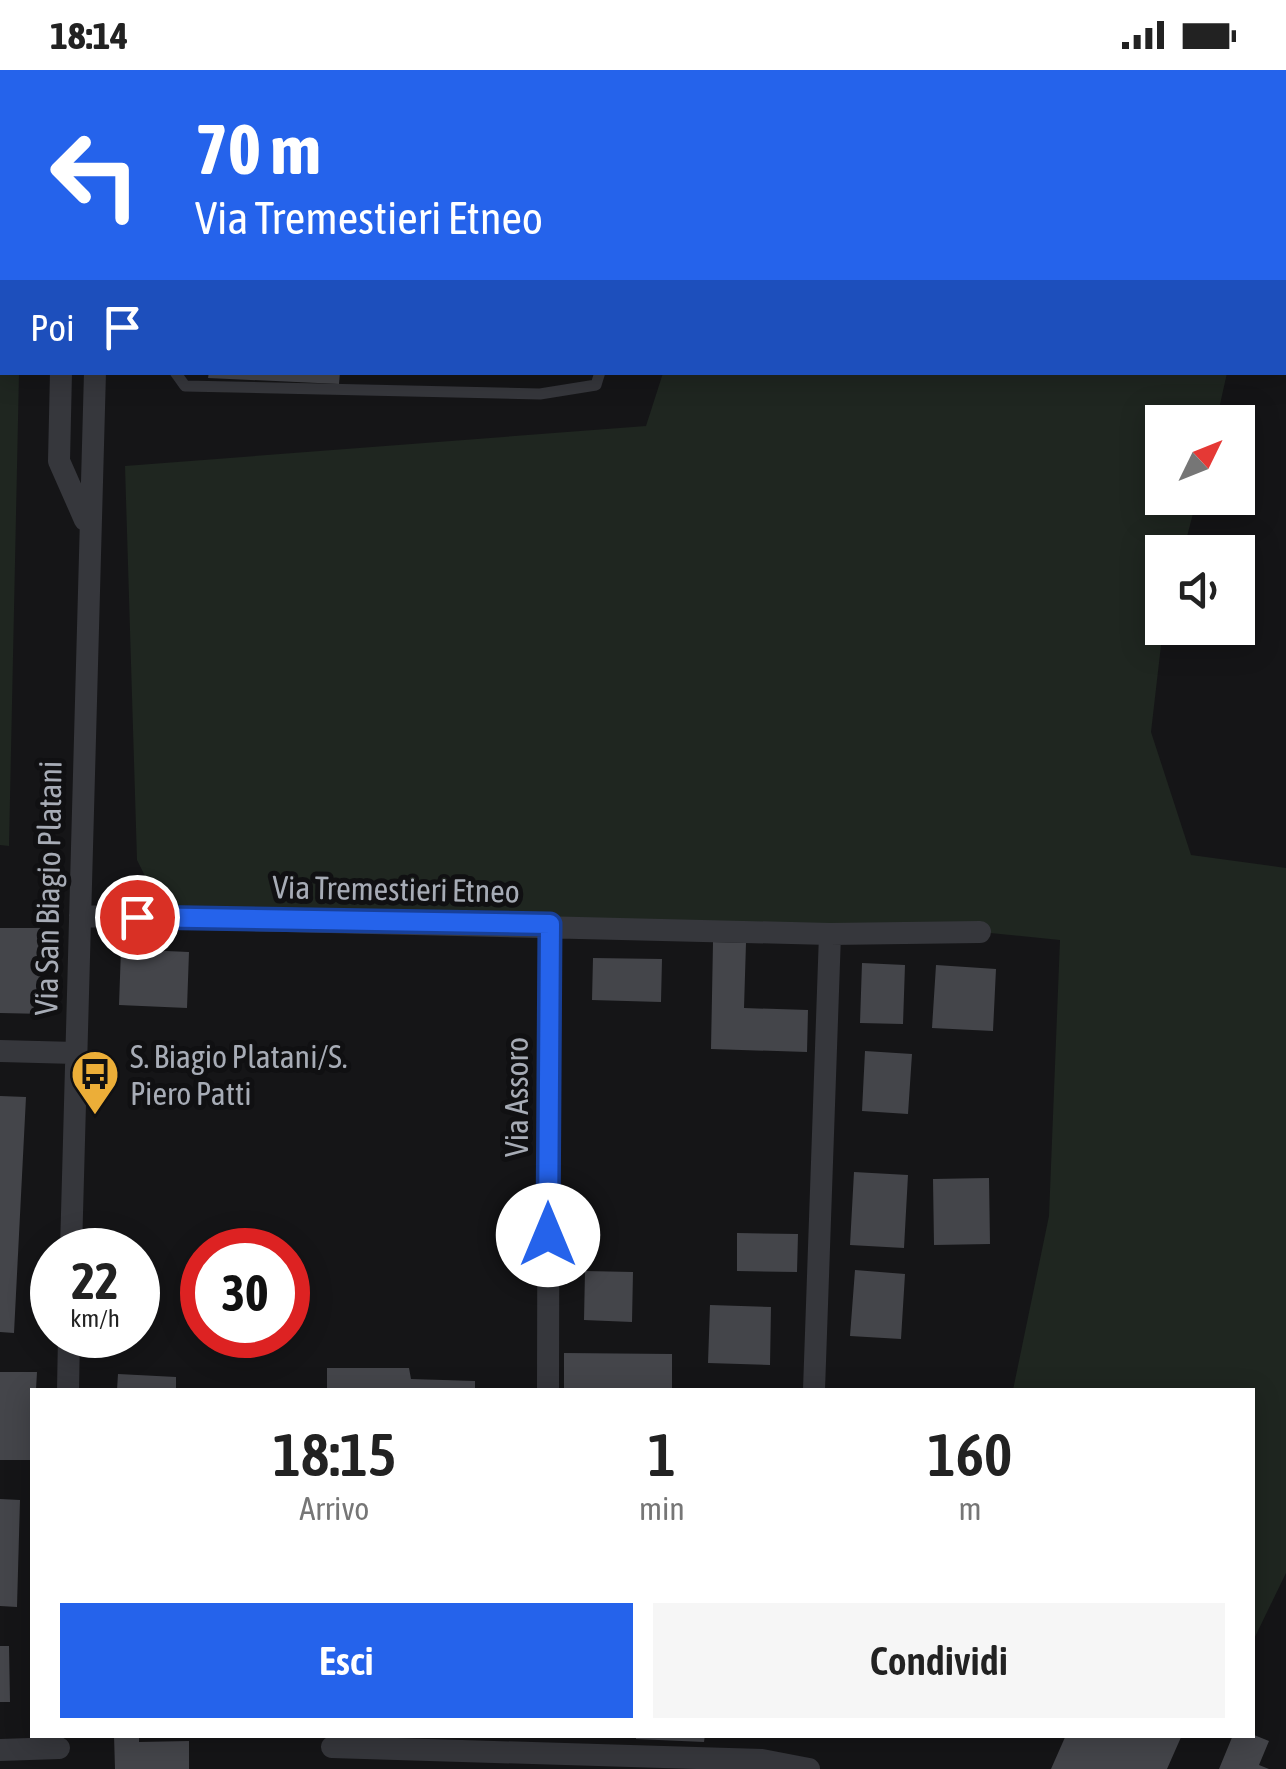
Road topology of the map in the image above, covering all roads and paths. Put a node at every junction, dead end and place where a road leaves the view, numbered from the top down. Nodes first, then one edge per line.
1 (61, 375) edge
2 (95, 375) edge
3 (177, 375) edge
4 (599, 375) edge
5 (88, 528) junction
6 (80, 916) junction
7 (550, 924) junction
8 (980, 932) dead end
9 (830, 934) junction
10 (0, 1052) edge
11 (76, 1053) junction
12 (72, 1228) edge
13 (69, 1358) edge
14 (68, 1388) edge
15 (548, 1388) edge
16 (814, 1388) edge
17 (332, 1747) dead end
18 (0, 1750) edge
19 (59, 1751) edge
20 (518, 1752) edge
21 (809, 1769) edge

1 - 5 street, Via San Biagio Platani
2 - 5 street, Via San Biagio Platani
3 - 4 lane
5 - 6 street, Via San Biagio Platani
6 - 7 street, Via Tremestieri Etneo
6 - 11 street, Via San Biagio Platani
7 - 9 street, Via Tremestieri Etneo
7 - 15 street, Via Assoro
8 - 9 street, Via Tremestieri Etneo
9 - 16 street
10 - 11 street
11 - 12 street, Via San Biagio Platani
13 - 14 street
17 - 20 street
18 - 19 street
20 - 21 street

